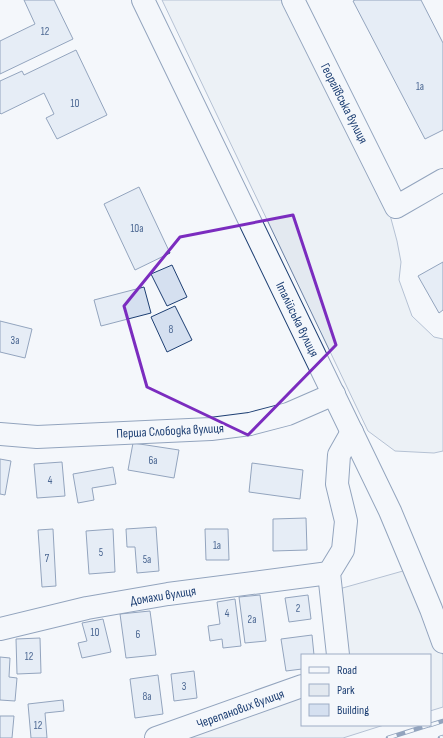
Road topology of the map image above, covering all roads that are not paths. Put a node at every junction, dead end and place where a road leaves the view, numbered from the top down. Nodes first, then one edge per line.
1 (143, 0) edge
2 (293, 0) edge
3 (443, 180) edge
4 (334, 394) junction
5 (352, 432) junction
6 (0, 434) edge
7 (328, 573) junction
8 (0, 629) edge
9 (443, 642) edge
10 (338, 654) edge
11 (301, 686) edge
12 (156, 738) edge

1 - 4 street, Італійська вулиця
2 - 3 street, Георгіївська вулиця
4 - 5 street, Італійська вулиця
4 - 6 street, Перша Слободка вулиця
5 - 7 street
5 - 9 street, Італійська вулиця
7 - 8 street, Домахи вулиця
7 - 10 street
11 - 12 street, Черепанових вулиця

